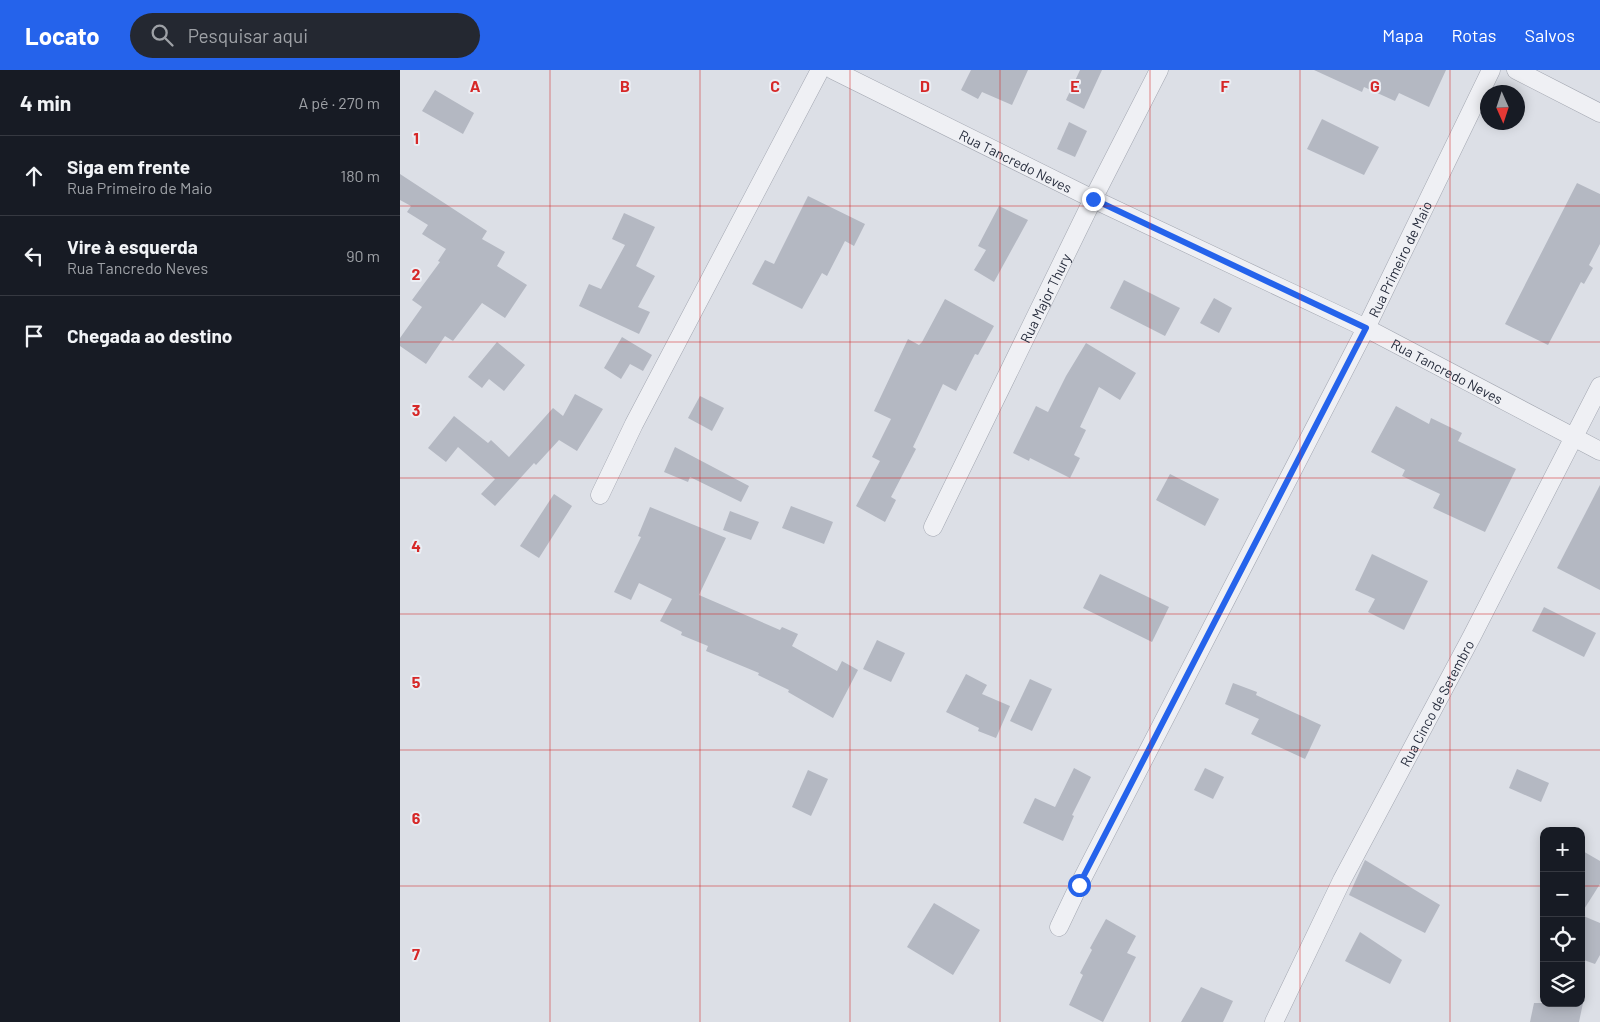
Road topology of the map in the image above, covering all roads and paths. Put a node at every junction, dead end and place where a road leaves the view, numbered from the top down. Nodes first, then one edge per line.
1 (820, 70) edge
2 (833, 70) edge
3 (1159, 70) edge
4 (1491, 70) edge
5 (1516, 70) edge
6 (1600, 113) edge
7 (1093, 199) junction
8 (1366, 328) junction
9 (1600, 386) edge
10 (1574, 437) junction
11 (1600, 451) edge
12 (600, 495) dead end
13 (933, 527) dead end
14 (1059, 927) dead end
15 (1274, 1022) edge

1 - 12 street
2 - 7 street, Rua Tancredo Neves
3 - 7 street, Rua Major Thury
4 - 8 street, Rua Primeiro de Maio
5 - 6 street
7 - 8 street, Rua Tancredo Neves
7 - 13 street, Rua Major Thury
8 - 10 street, Rua Tancredo Neves
8 - 14 street, Rua Primeiro de Maio
9 - 10 street, Rua Cinco de Setembro
10 - 11 street, Rua Tancredo Neves
10 - 15 street, Rua Cinco de Setembro

